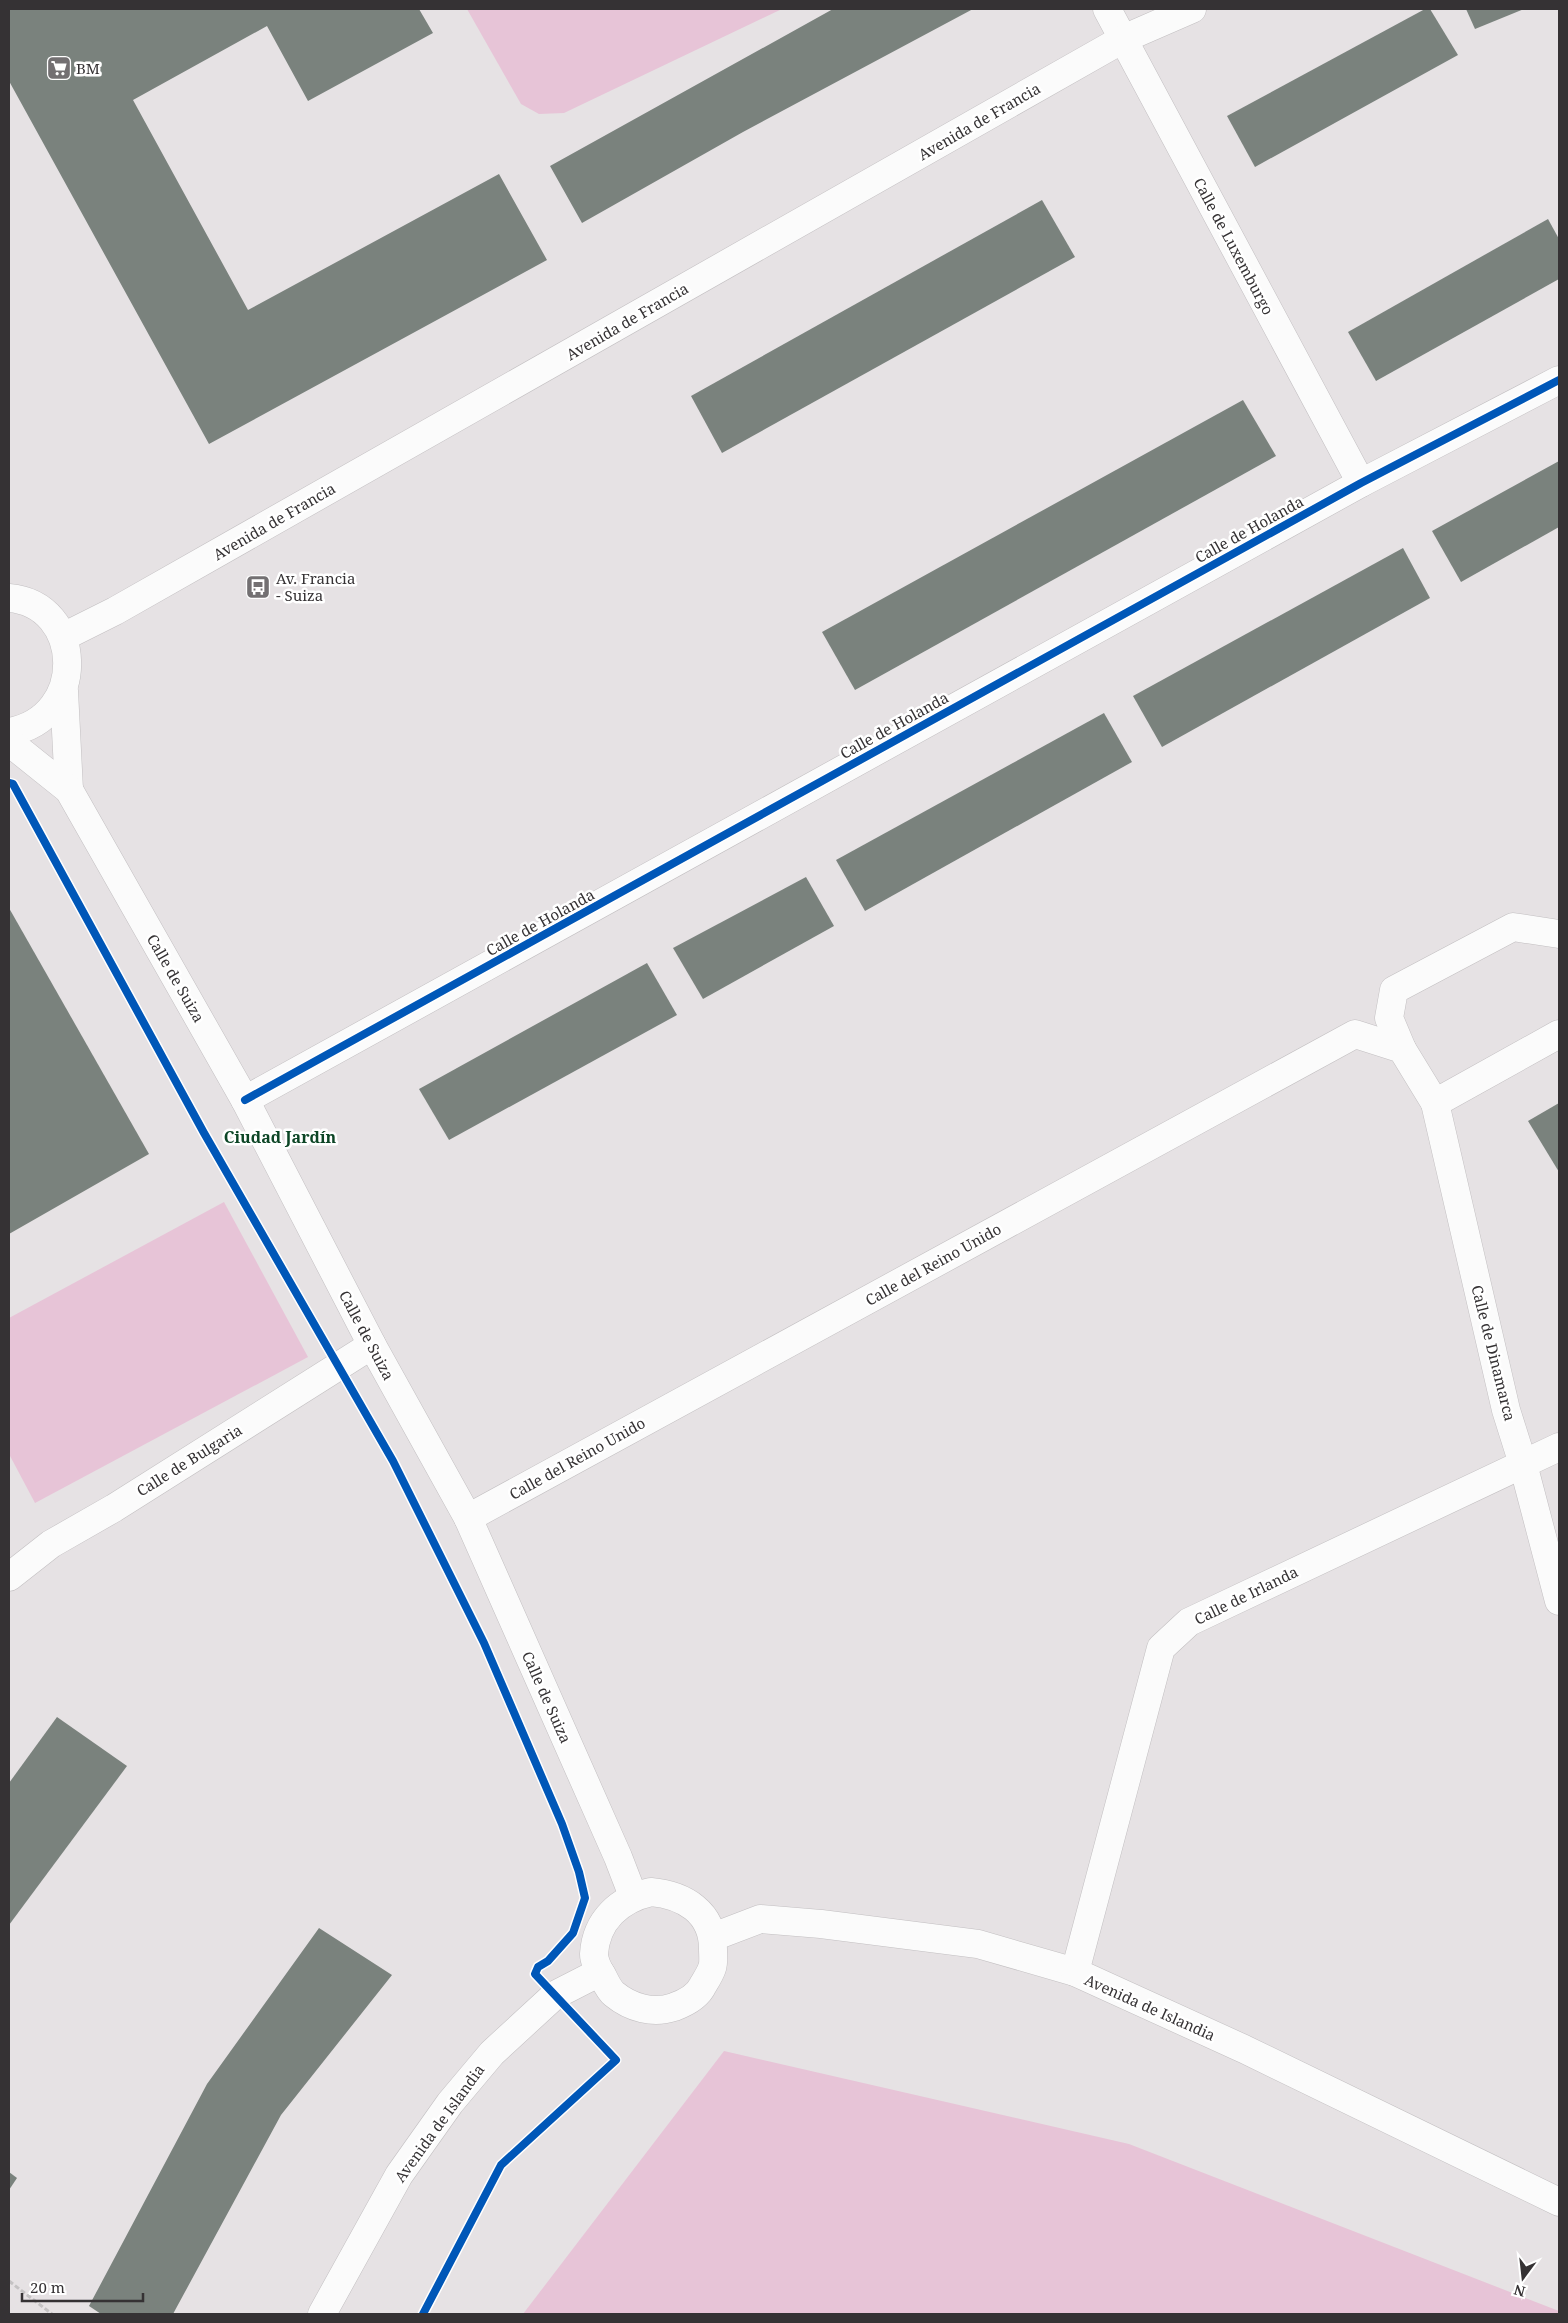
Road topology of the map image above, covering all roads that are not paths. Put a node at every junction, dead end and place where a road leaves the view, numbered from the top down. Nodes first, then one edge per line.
1 (1107, 9) edge
2 (1192, 9) edge
3 (1123, 39) junction
4 (1559, 380) edge
5 (1361, 483) junction
6 (9, 598) edge
7 (63, 637) junction
8 (64, 691) junction
9 (9, 732) edge
10 (9, 742) edge
11 (69, 790) junction
12 (1559, 934) edge
13 (1559, 1034) edge
14 (1402, 1049) junction
15 (245, 1100) junction
16 (1435, 1103) junction
17 (372, 1345) junction
18 (1559, 1447) edge
19 (1523, 1464) junction
20 (468, 1518) junction
21 (9, 1577) edge
22 (1559, 1601) edge
23 (633, 1896) junction
24 (713, 1937) junction
25 (600, 1972) junction
26 (1075, 1972) junction
27 (1559, 2202) edge
28 (322, 2314) edge

1 - 3 street, Calle de Luxemburgo
2 - 3 street, Avenida de Francia
3 - 5 street, Calle de Luxemburgo
3 - 7 street, Avenida de Francia
4 - 5 street, Calle de Holanda
5 - 15 street, Calle de Holanda
6 - 7 street
7 - 8 street
8 - 9 street
8 - 11 street
10 - 11 street
11 - 15 street, Calle de Suiza
12 - 14 street
13 - 16 street
14 - 16 street
14 - 20 street, Calle del Reino Unido
15 - 17 street, Calle de Suiza
16 - 19 street, Calle de Dinamarca
17 - 20 street, Calle de Suiza
17 - 21 street, Calle de Bulgaria
18 - 19 street, Calle de Irlanda
19 - 22 street, Calle de Dinamarca
19 - 26 street, Calle de Irlanda
20 - 23 street, Calle de Suiza
23 - 24 street
23 - 25 street
24 - 25 street
24 - 26 street, Avenida de Islandia
25 - 28 street, Avenida de Islandia
26 - 27 street, Avenida de Islandia

